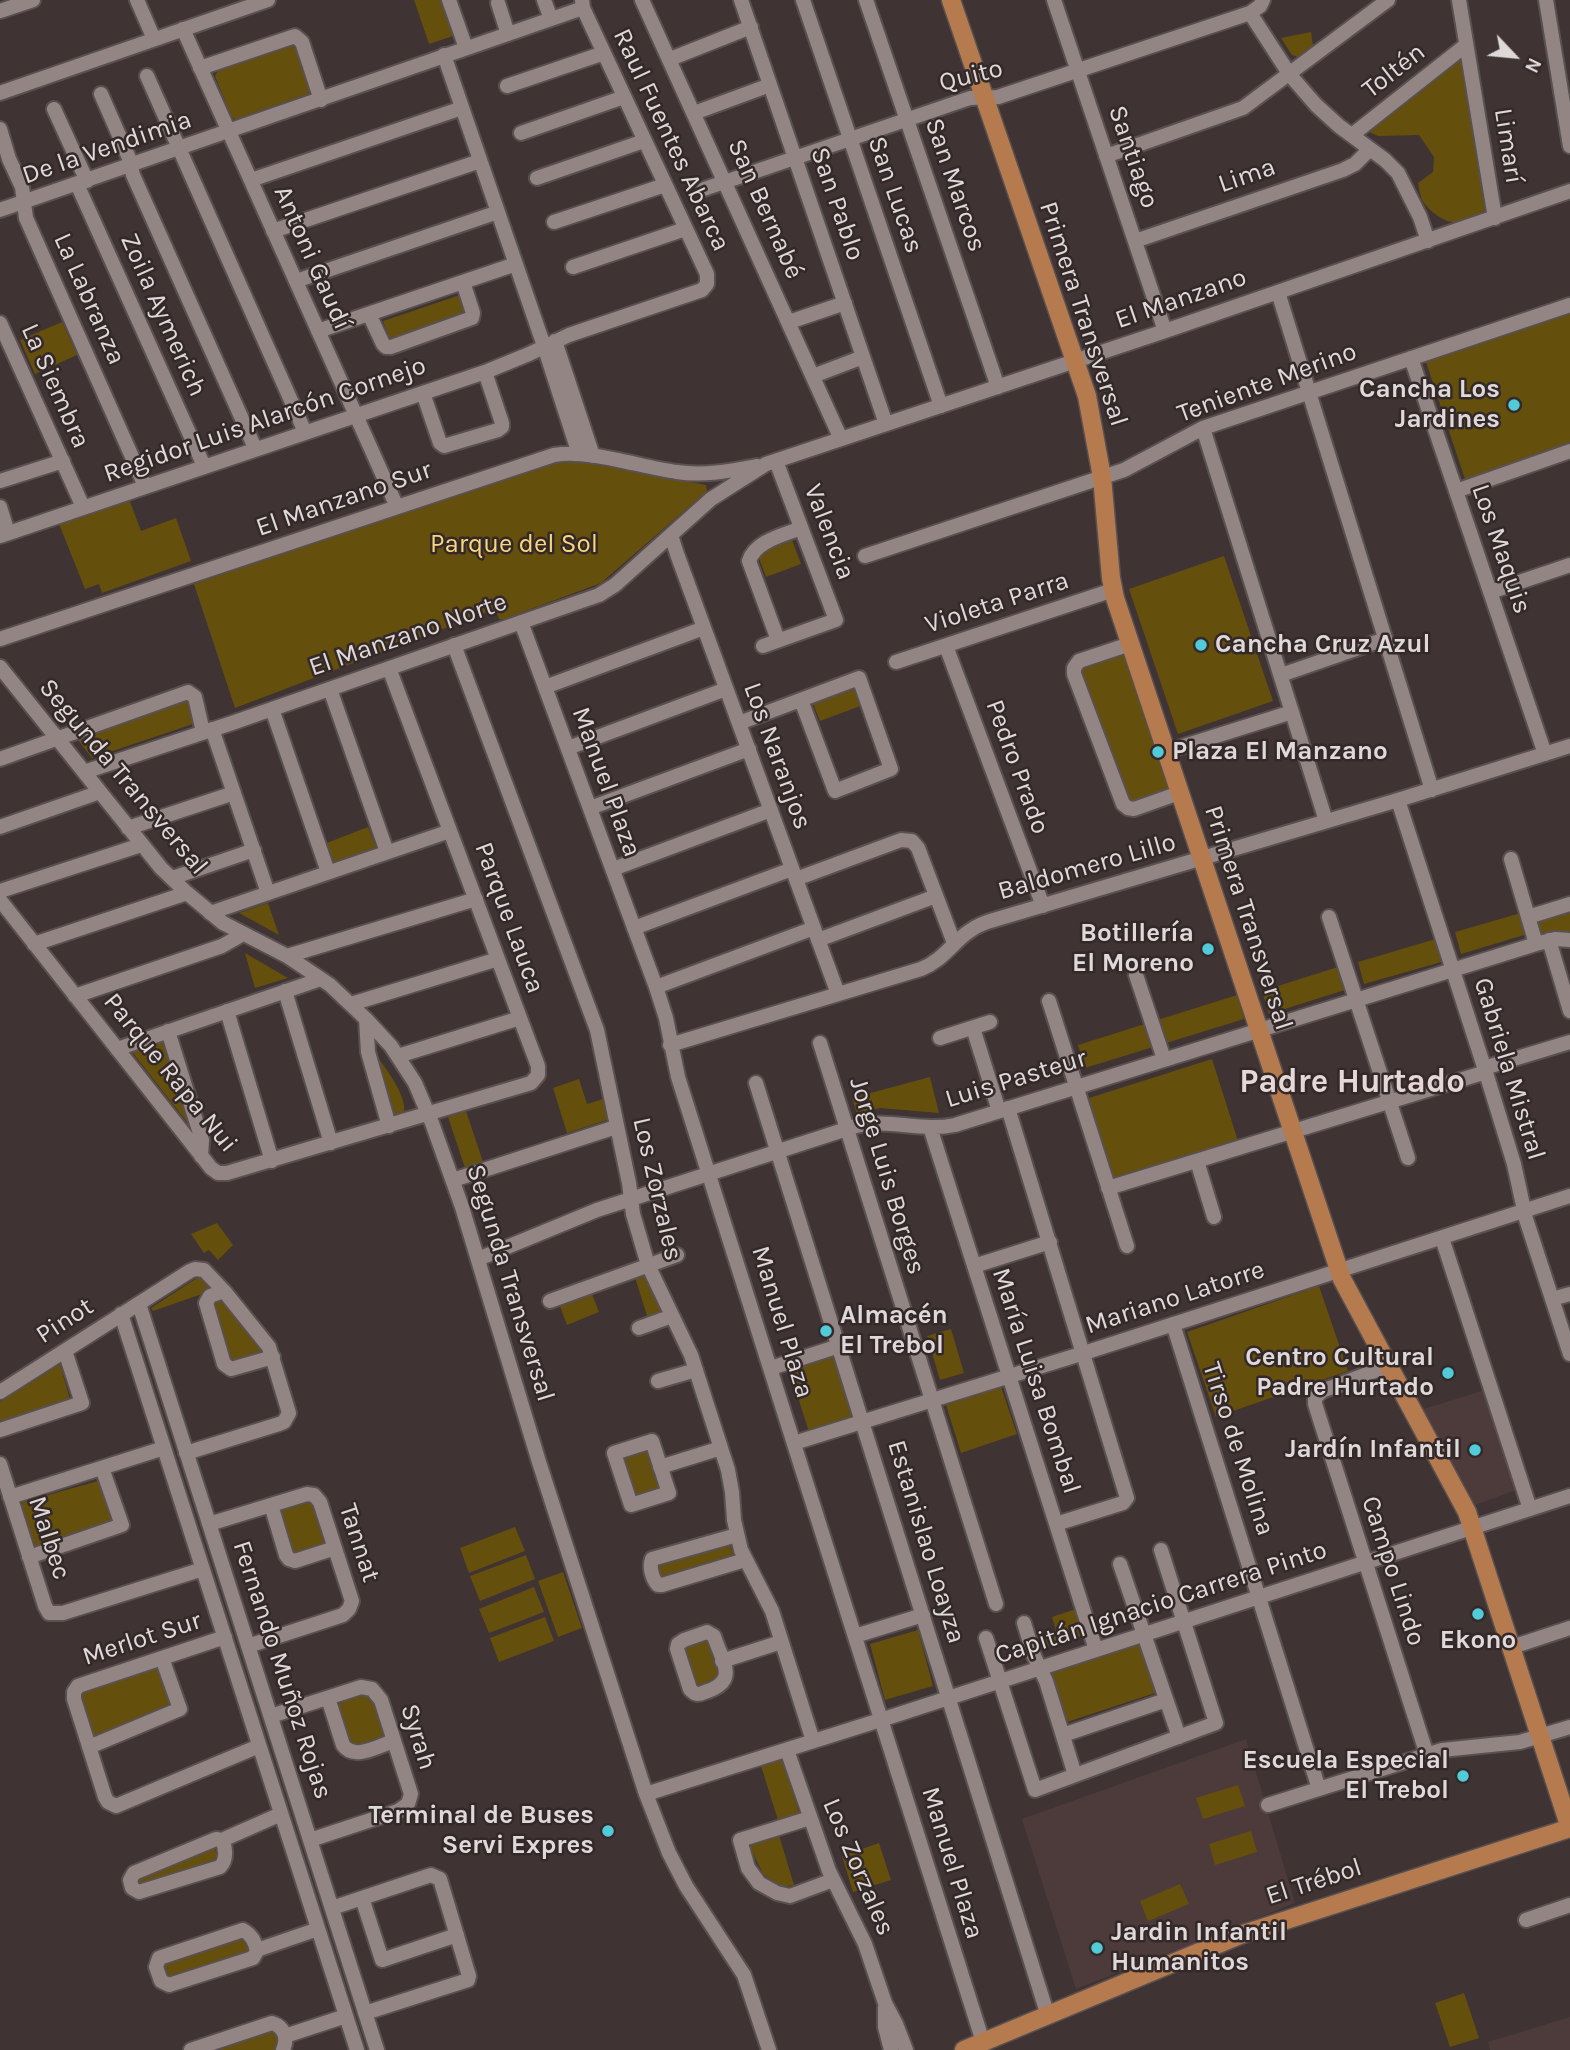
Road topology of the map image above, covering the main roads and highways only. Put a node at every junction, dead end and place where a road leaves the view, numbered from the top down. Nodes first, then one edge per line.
1 (951, 0) edge
2 (1570, 1828) edge
3 (964, 2050) edge

1 - 2 main road, Primera Transversal
2 - 3 main road, El Trébol

